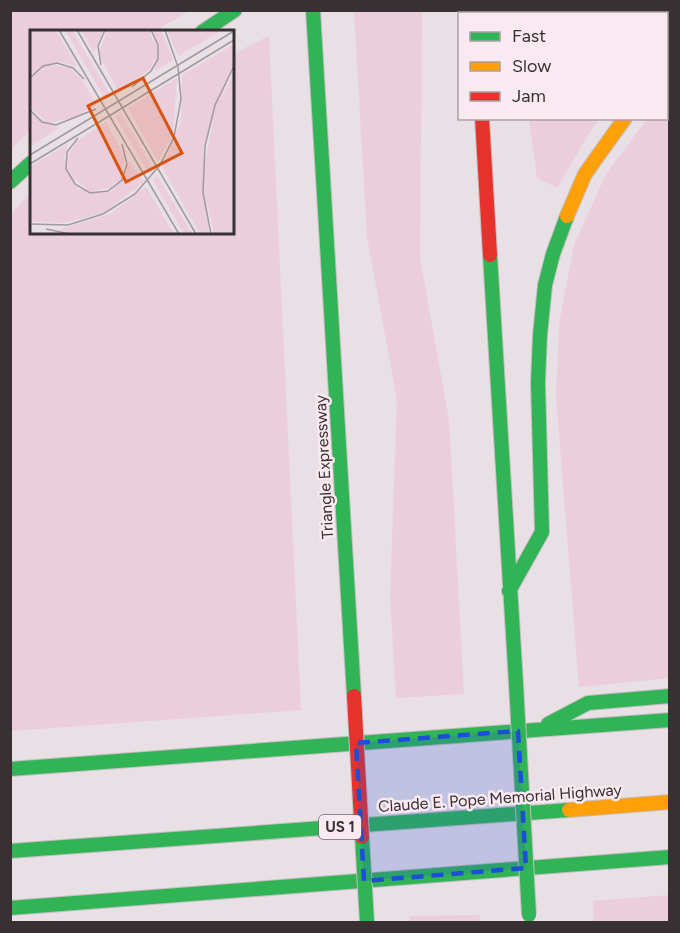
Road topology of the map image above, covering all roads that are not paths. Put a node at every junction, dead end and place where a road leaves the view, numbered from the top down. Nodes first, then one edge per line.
1 (235, 10) edge
2 (314, 15) edge
3 (205, 30) edge
4 (482, 120) edge
5 (624, 120) edge
6 (30, 164) edge
7 (10, 182) edge
8 (509, 591) junction
9 (669, 696) edge
10 (669, 720) edge
11 (538, 730) junction
12 (10, 769) edge
13 (669, 802) edge
14 (10, 851) edge
15 (669, 858) edge
16 (617, 861) junction
17 (659, 871) dead end
18 (150, 897) junction
19 (10, 908) edge
20 (115, 915) dead end
21 (530, 919) edge
22 (367, 922) edge

1 - 3 highway
2 - 22 highway, Triangle Expressway, bridge
4 - 8 highway
5 - 8 highway
6 - 7 highway
8 - 21 highway, bridge
9 - 11 highway
10 - 11 highway
11 - 12 highway
13 - 14 highway, Claude E. Pope Memorial Highway / US 1
15 - 16 highway
16 - 17 highway
16 - 18 highway
18 - 19 highway
18 - 20 highway

